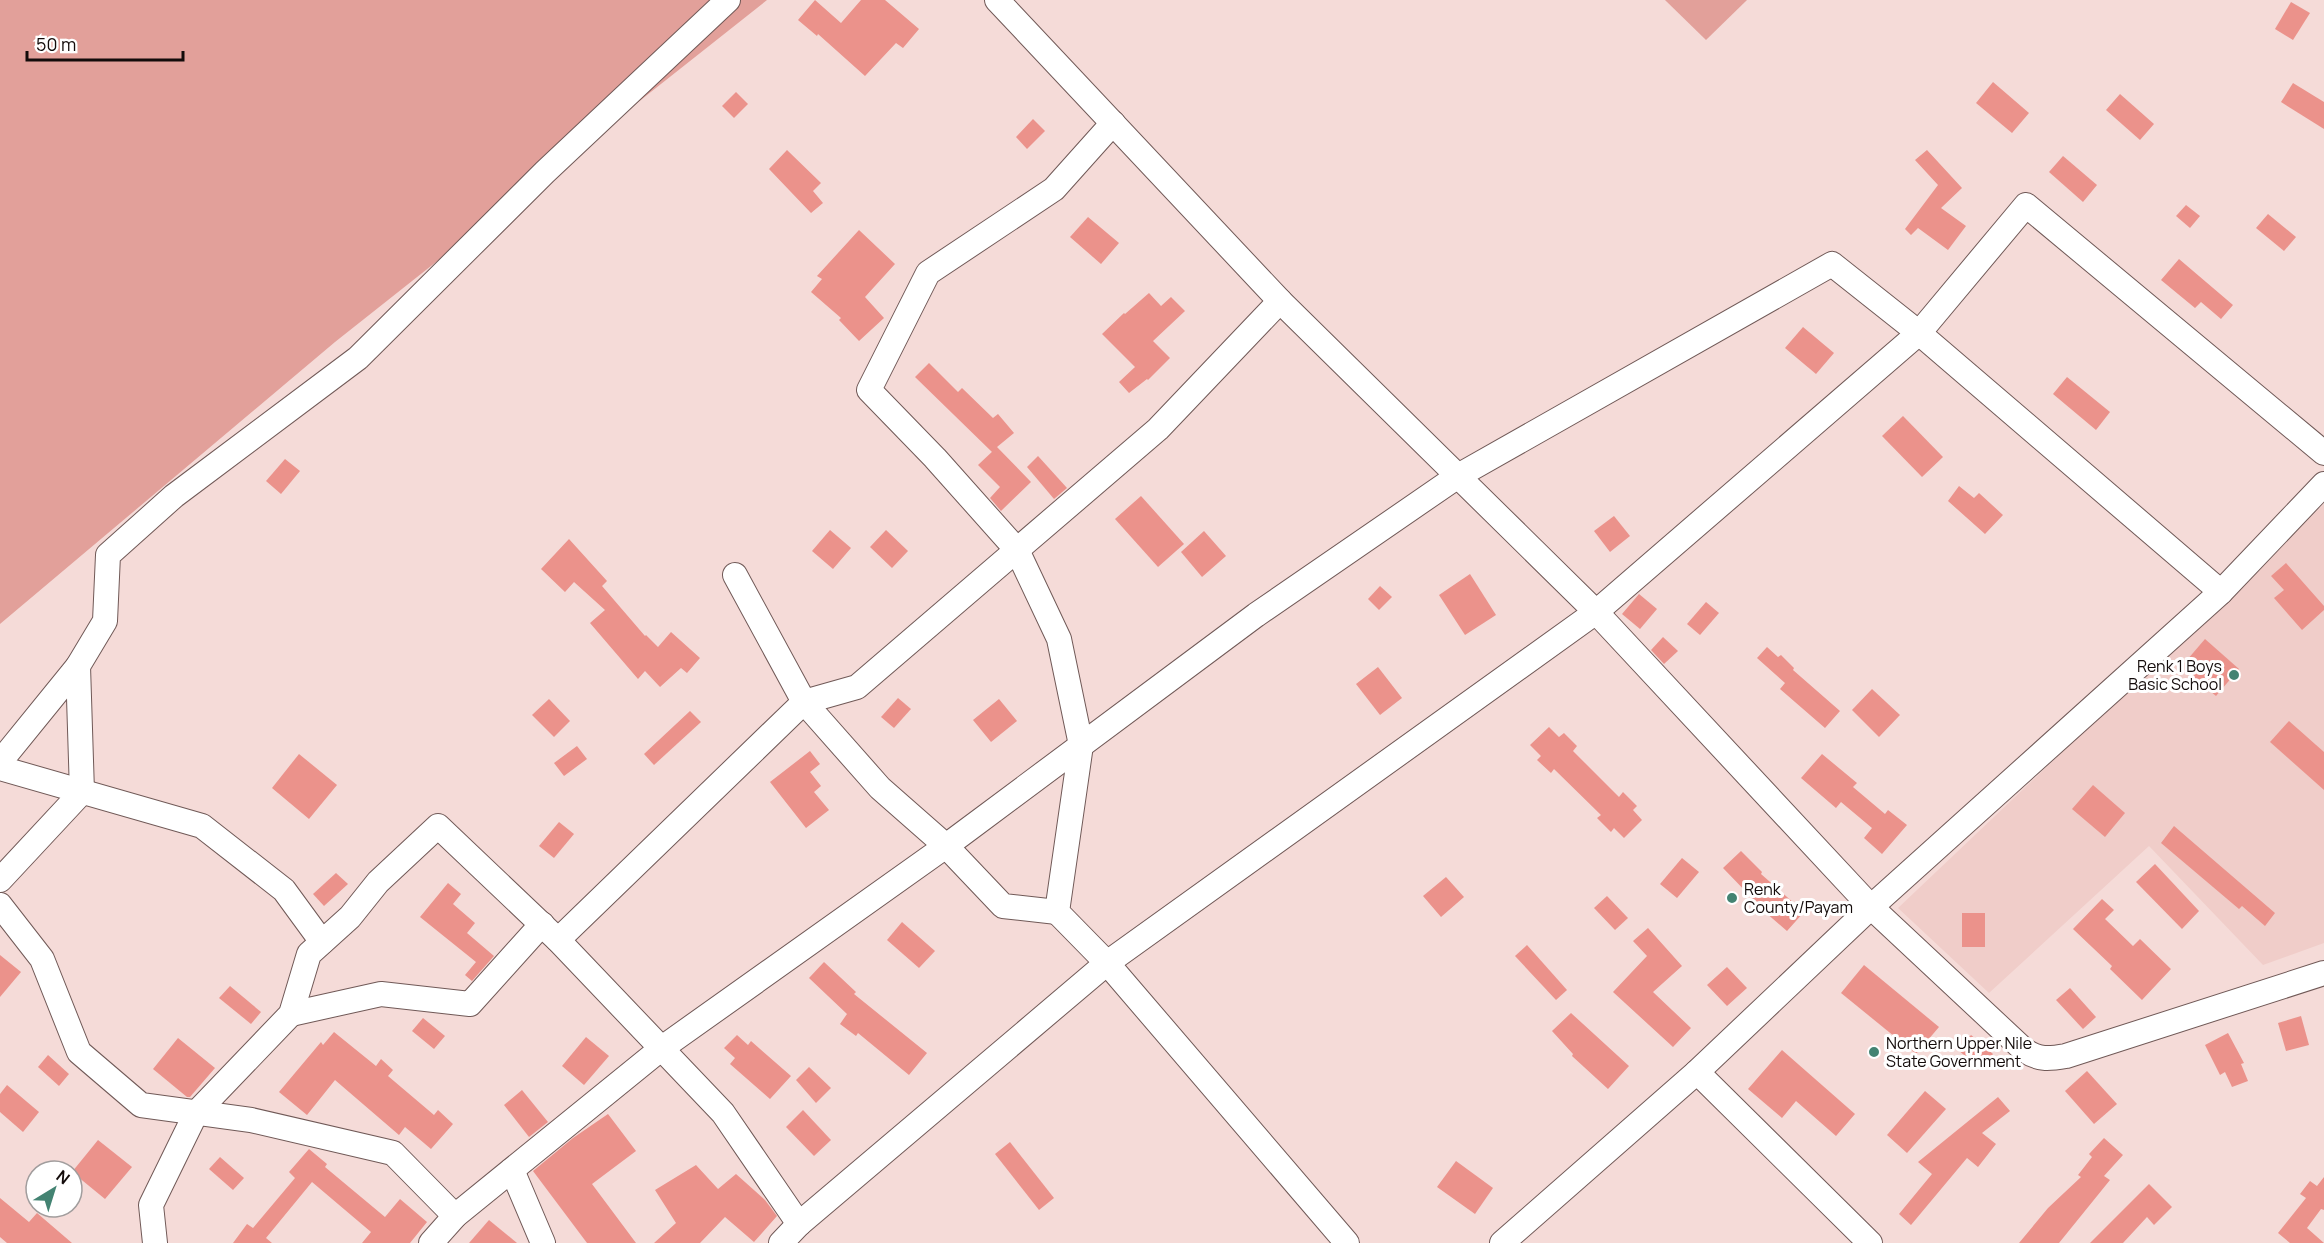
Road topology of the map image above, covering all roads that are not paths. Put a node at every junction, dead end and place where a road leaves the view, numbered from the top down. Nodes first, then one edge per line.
1 (728, 0) edge
2 (997, 0) edge
3 (1113, 123) junction
4 (1280, 301) junction
5 (1919, 333) junction
6 (2324, 453) edge
7 (1458, 476) junction
8 (2324, 484) edge
9 (1017, 550) junction
10 (735, 575) dead end
11 (2221, 592) junction
12 (1596, 612) junction
13 (78, 666) junction
14 (804, 702) junction
15 (1081, 745) junction
16 (0, 762) edge
17 (0, 768) edge
18 (82, 792) junction
19 (946, 846) junction
20 (0, 880) edge
21 (0, 905) edge
22 (1871, 907) junction
23 (1057, 912) junction
24 (550, 932) junction
25 (322, 942) junction
26 (1107, 963) junction
27 (2324, 973) edge
28 (291, 1014) junction
29 (662, 1048) junction
30 (1697, 1072) junction
31 (196, 1113) junction
32 (512, 1170) junction
33 (455, 1216) junction
34 (799, 1224) junction
35 (155, 1243) edge
36 (430, 1243) edge
37 (543, 1243) edge
38 (781, 1243) edge
39 (1347, 1243) edge
40 (1502, 1243) edge
41 (1870, 1243) edge

1 - 13 street
2 - 3 street
3 - 4 street
3 - 9 street
4 - 7 street
4 - 9 street
5 - 6 street
5 - 7 street
5 - 11 street
5 - 12 street
7 - 12 street
7 - 15 street
8 - 11 street
9 - 14 street
9 - 15 street
10 - 14 street
11 - 22 street
12 - 22 street
12 - 26 street
13 - 16 street
13 - 18 street
14 - 19 street
14 - 24 street
15 - 19 street
15 - 23 street
17 - 18 street
18 - 20 street
18 - 25 street
19 - 23 street
19 - 29 street
21 - 31 street
22 - 27 street
22 - 30 street
23 - 26 street
24 - 25 street
24 - 28 street
24 - 29 street
25 - 28 street
26 - 34 street
26 - 39 street
28 - 31 street
29 - 32 street
29 - 34 street
30 - 40 street
30 - 41 street
31 - 33 street
31 - 35 street
32 - 33 street
32 - 37 street
33 - 36 street
34 - 38 street

